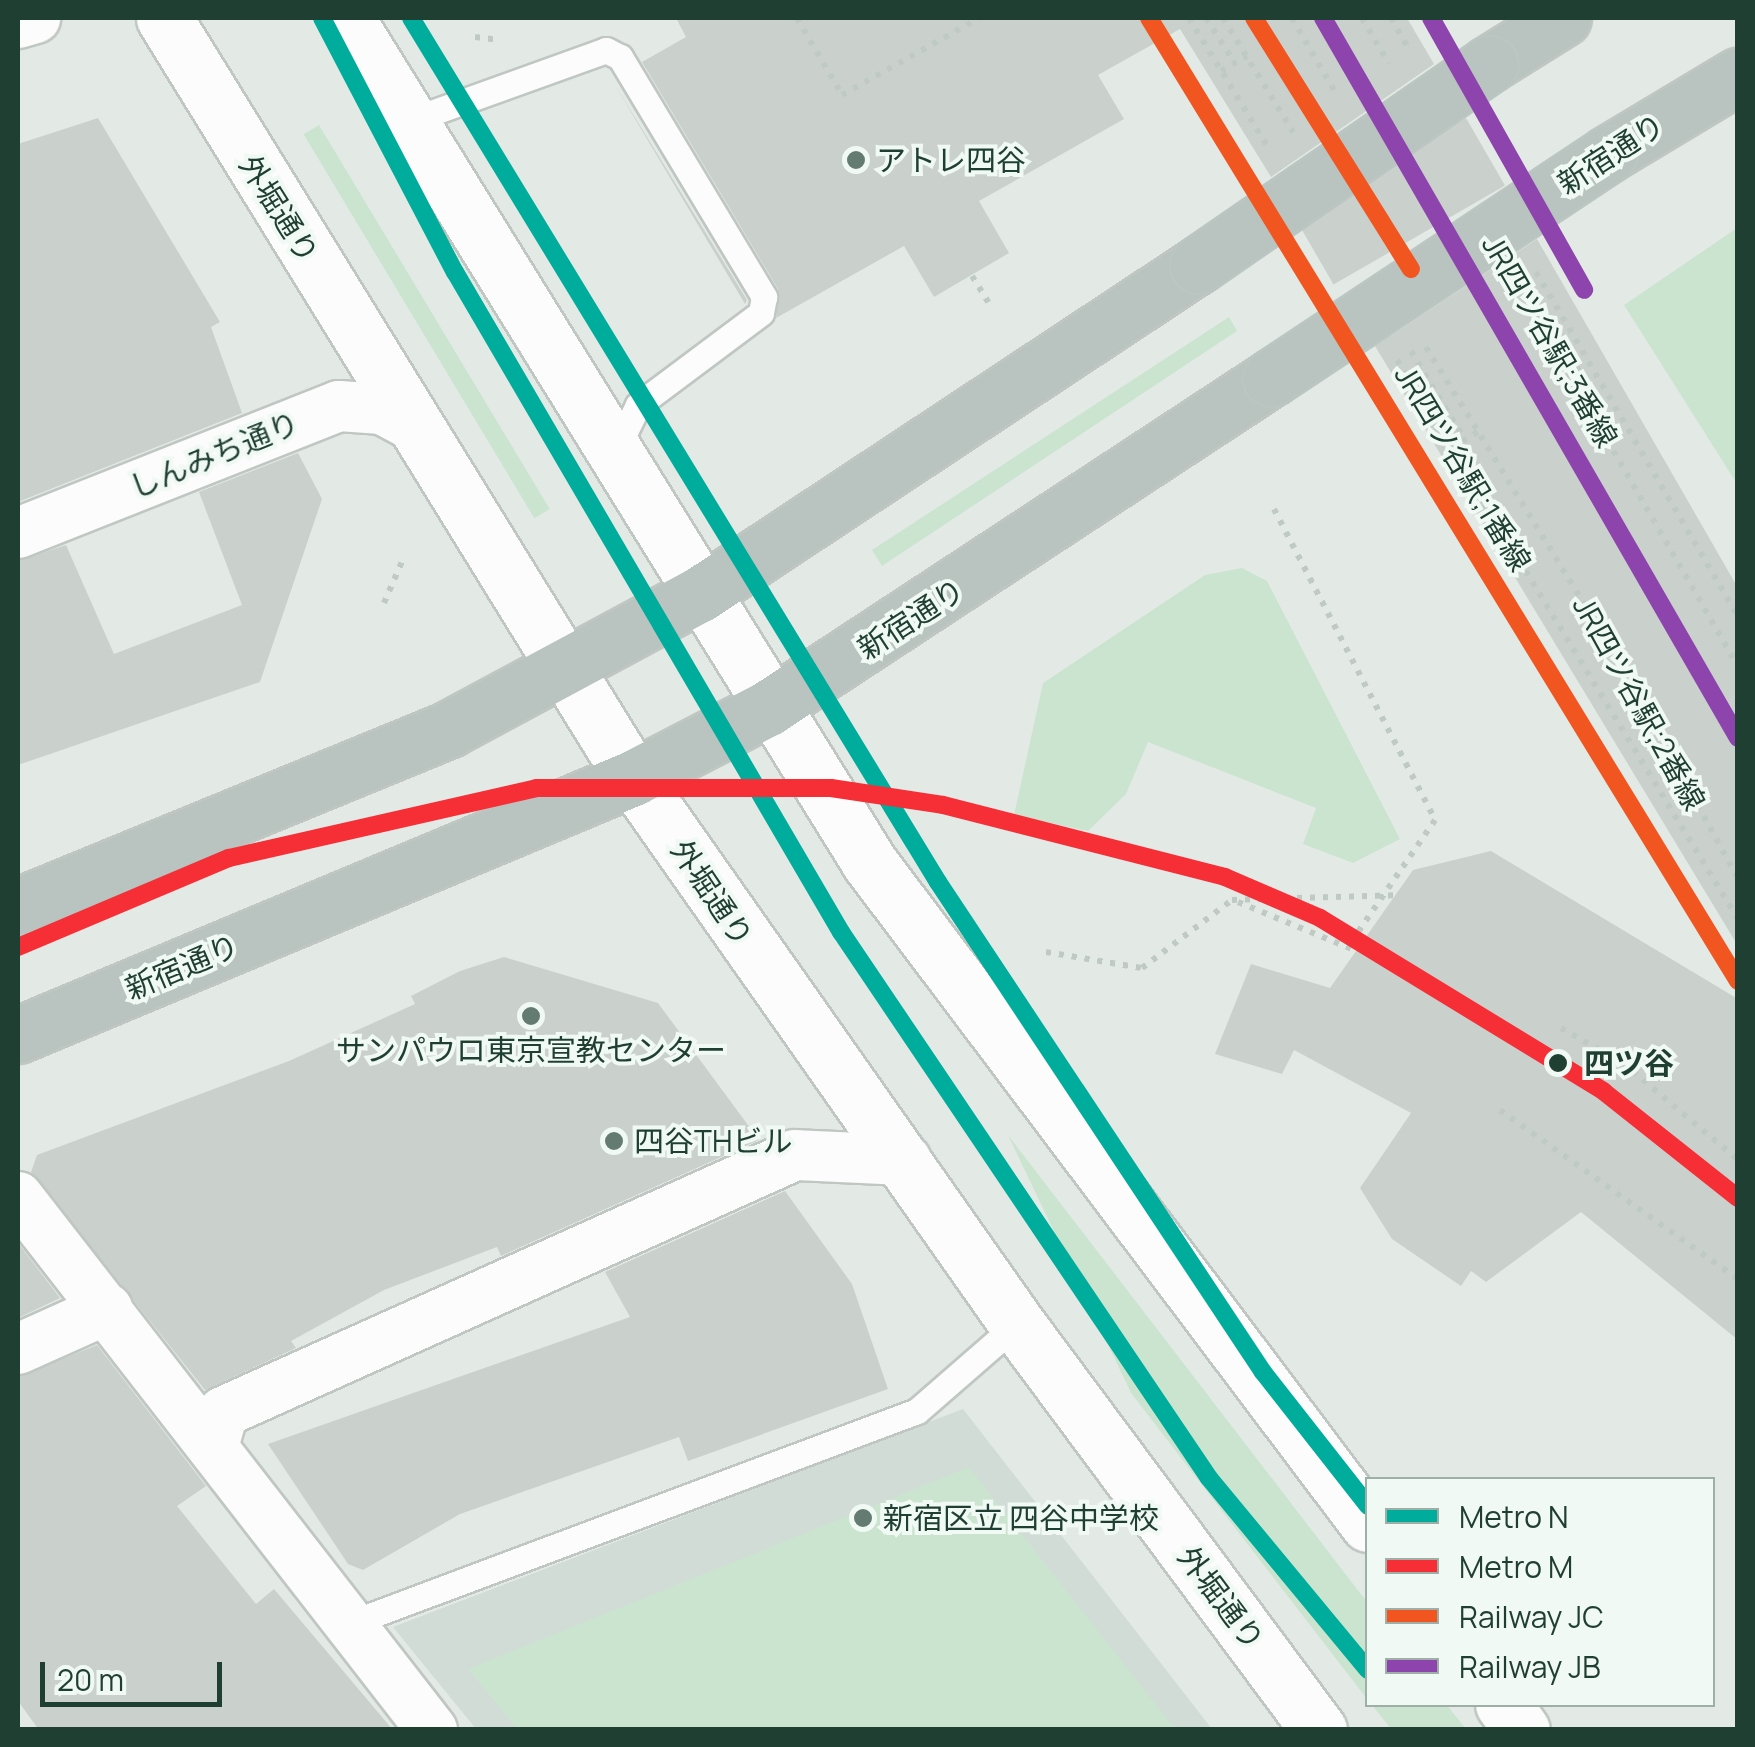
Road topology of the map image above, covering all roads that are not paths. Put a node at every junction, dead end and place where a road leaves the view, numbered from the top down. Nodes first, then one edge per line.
1 (34, 18) edge
2 (164, 18) edge
3 (346, 18) edge
4 (1564, 18) edge
5 (18, 23) edge
6 (1738, 76) edge
7 (410, 121) junction
8 (412, 425) junction
9 (637, 486) junction
10 (18, 533) edge
11 (700, 594) junction
12 (562, 668) junction
13 (768, 708) junction
14 (633, 778) junction
15 (18, 906) edge
16 (18, 1035) edge
17 (906, 1160) junction
18 (18, 1197) edge
19 (107, 1309) junction
20 (1017, 1324) junction
21 (18, 1349) edge
22 (213, 1447) junction
23 (1365, 1520) edge
24 (350, 1623) junction
25 (1505, 1707) edge
26 (432, 1730) edge
27 (1319, 1730) edge
28 (1522, 1730) edge

1 - 5 street
2 - 8 main road, 外堀通り
3 - 7 main road
4 - 11 highway, bridge
6 - 13 highway, 新宿通り, bridge
7 - 9 main road
7 - 9 lane
8 - 10 street, しんみち通り
8 - 12 main road, 外堀通り
9 - 11 main road
11 - 12 highway
11 - 13 main road
12 - 14 main road, 外堀通り
12 - 15 highway
13 - 14 highway, 新宿通り
13 - 23 main road
14 - 16 highway, 新宿通り
14 - 17 main road, 外堀通り
17 - 20 main road, 外堀通り
17 - 22 street
18 - 19 street
19 - 21 street
19 - 22 street
20 - 24 lane
20 - 27 main road, 外堀通り
22 - 24 street
24 - 26 street
25 - 28 main road

